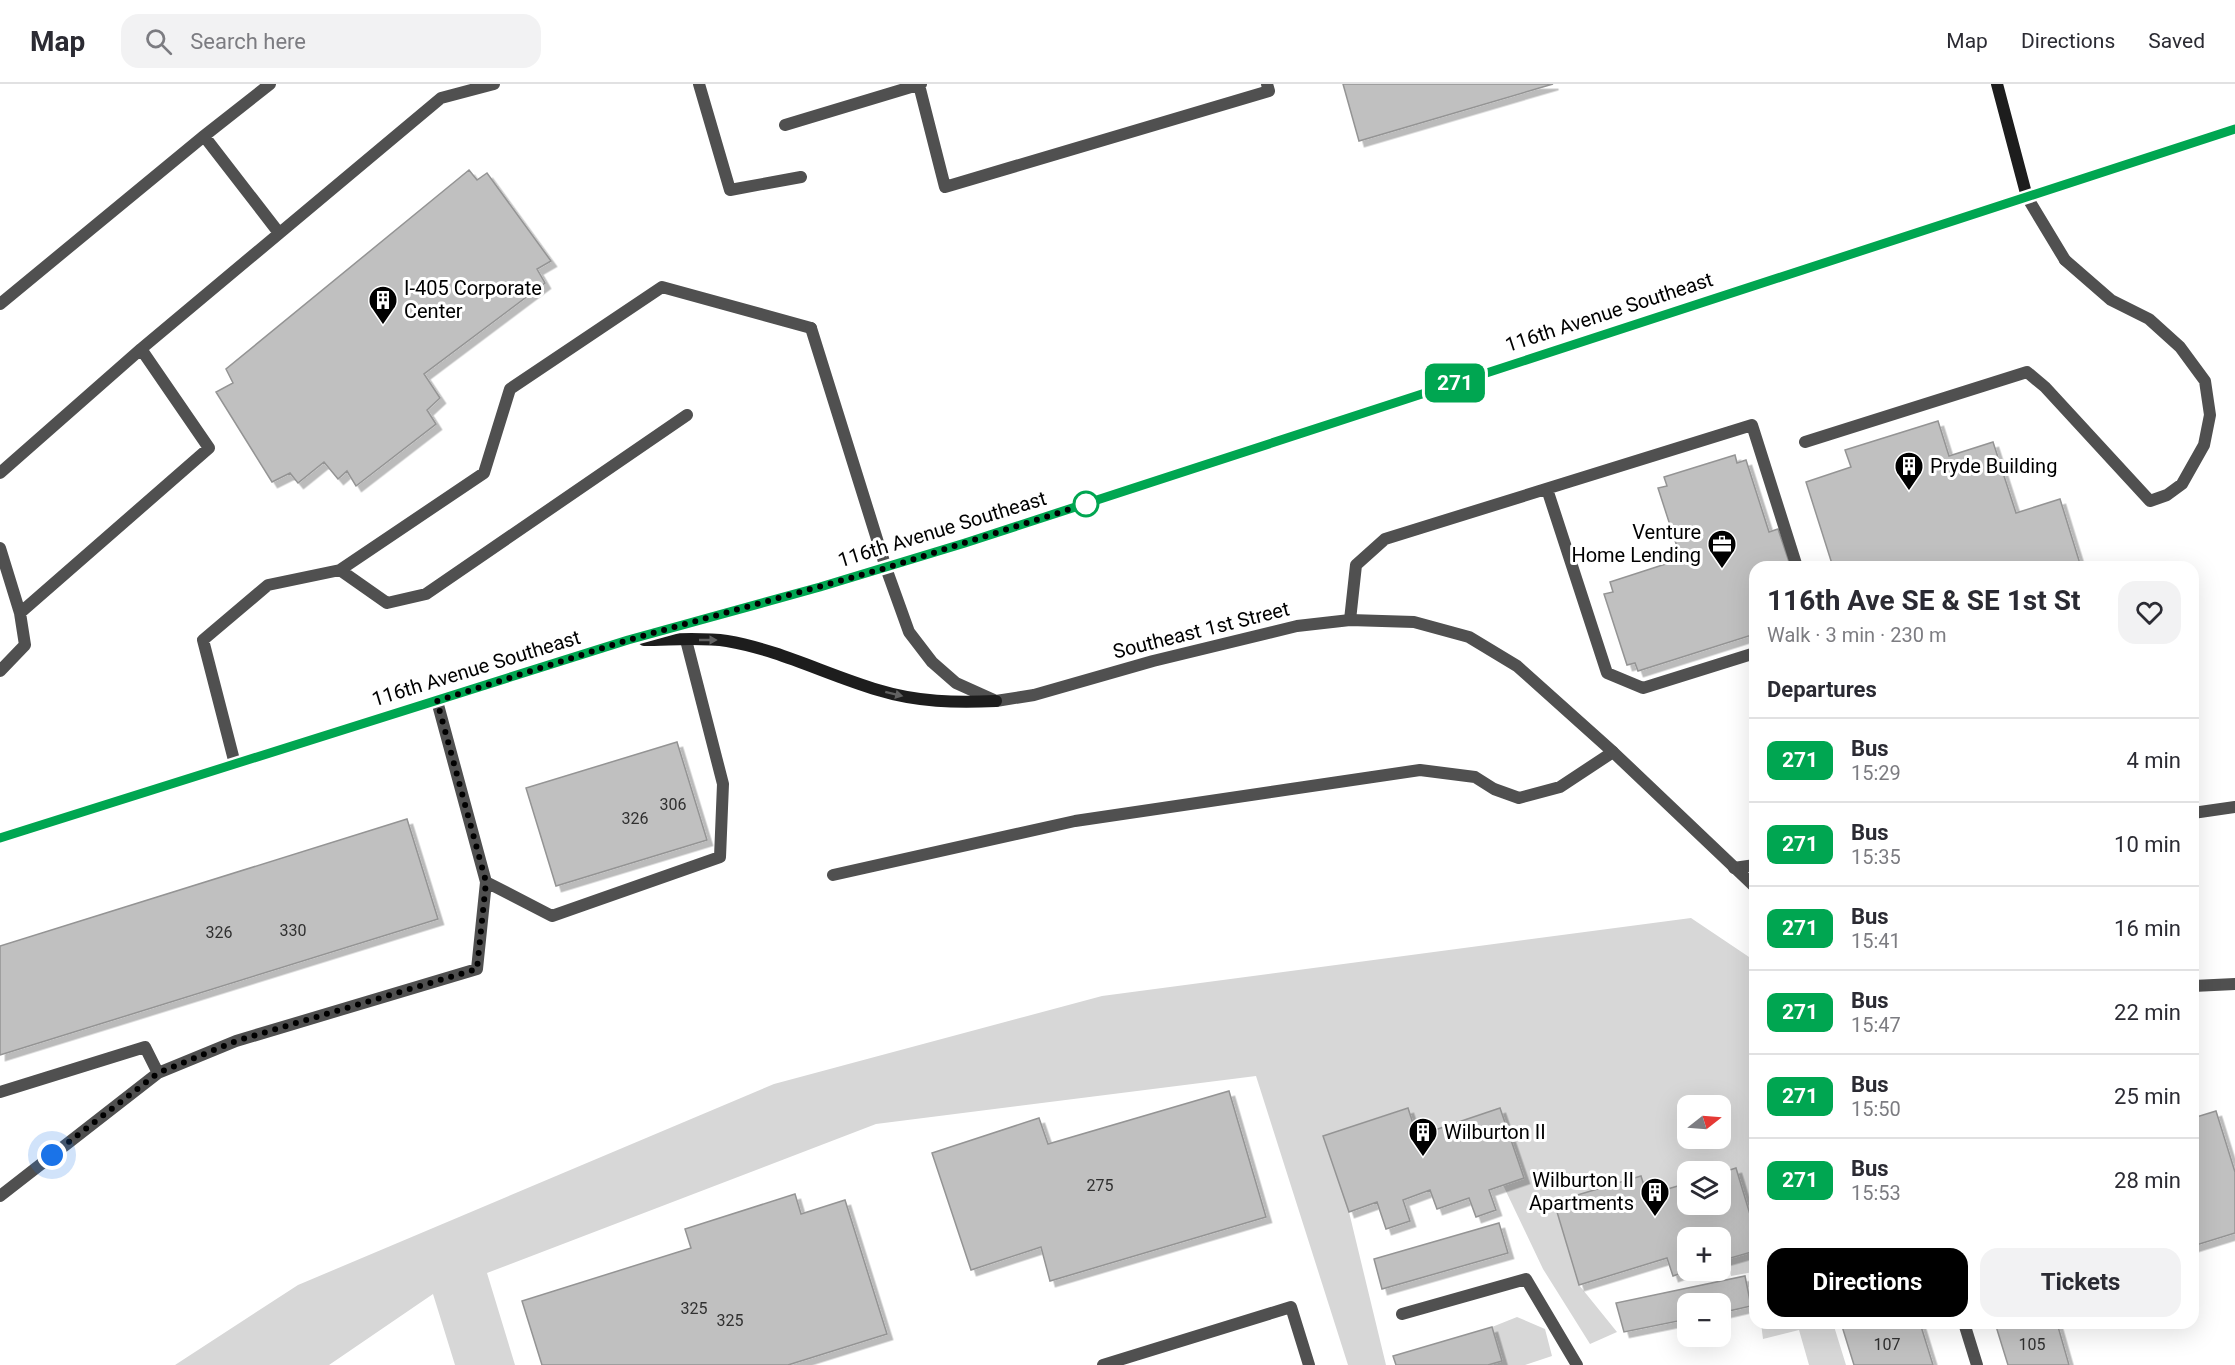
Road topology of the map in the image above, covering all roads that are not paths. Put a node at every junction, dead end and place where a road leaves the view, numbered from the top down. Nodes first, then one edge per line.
1 (270, 84) edge
2 (494, 84) edge
3 (699, 84) edge
4 (920, 84) edge
5 (1267, 84) edge
6 (1997, 84) edge
7 (785, 125) dead end
8 (2235, 129) edge
9 (204, 136) junction
10 (801, 177) dead end
11 (2027, 196) junction
12 (279, 233) junction
13 (0, 304) edge
14 (141, 349) junction
15 (687, 415) dead end
16 (1805, 442) dead end
17 (0, 472) edge
18 (1547, 489) junction
19 (0, 548) edge
20 (1795, 561) edge
21 (886, 568) junction
22 (340, 570) junction
23 (20, 613) junction
24 (1350, 620) junction
25 (628, 640) junction
26 (686, 640) junction
27 (1749, 655) edge
28 (0, 671) edge
29 (437, 701) junction
30 (996, 701) junction
31 (1613, 752) junction
32 (235, 764) junction
33 (2235, 807) edge
34 (2199, 812) edge
35 (0, 838) edge
36 (1749, 866) edge
37 (1734, 868) junction
38 (833, 875) dead end
39 (486, 882) junction
40 (1749, 882) edge
41 (2235, 984) edge
42 (2199, 986) edge
43 (158, 1073) junction
44 (0, 1092) edge
45 (0, 1196) edge
46 (1402, 1314) dead end
47 (1966, 1329) edge
48 (1103, 1365) edge
49 (1309, 1365) edge
50 (1577, 1365) edge
51 (1977, 1365) edge

1 - 9 street
2 - 12 street
3 - 10 street
4 - 5 street
4 - 7 street
6 - 11 main road
8 - 11 main road, 116th Avenue Southeast
9 - 12 street
9 - 13 street
11 - 16 street
11 - 21 main road, 116th Avenue Southeast
12 - 14 street
14 - 17 street
14 - 23 street
15 - 22 street
18 - 20 street
18 - 24 street
18 - 27 street
19 - 23 street
21 - 22 street
21 - 25 main road, 116th Avenue Southeast
21 - 30 street
22 - 32 street
23 - 28 street
24 - 30 street, Southeast 1st Street
24 - 31 street, Southeast 1st Street
25 - 26 main road
25 - 29 main road, 116th Avenue Southeast
26 -> 30 main road
26 - 39 street
29 - 32 main road, 116th Avenue Southeast
29 - 39 street
31 - 37 street, Southeast 1st Street
31 - 38 street
32 - 35 main road, 116th Avenue Southeast
33 - 34 street
36 - 37 street
37 - 40 street, Southeast 1st Street
39 - 43 street
41 - 42 street
43 - 44 street
43 - 45 street
46 - 50 street
47 - 51 street
48 - 49 street

